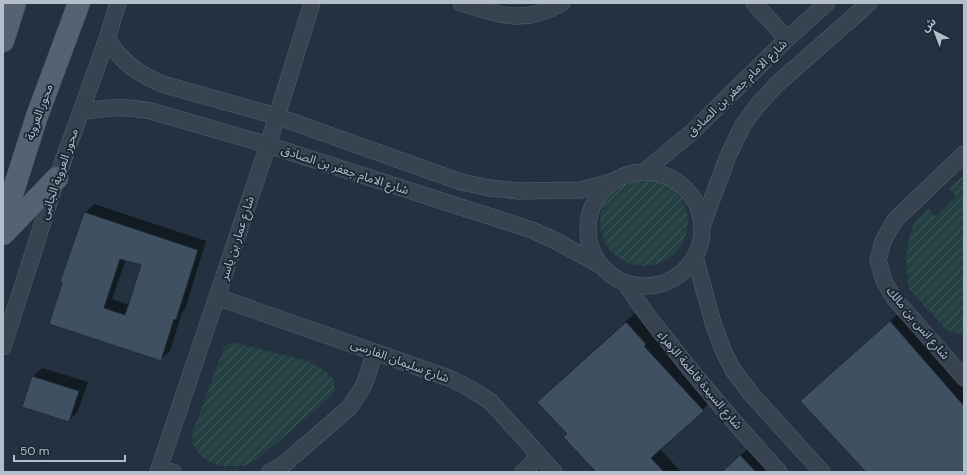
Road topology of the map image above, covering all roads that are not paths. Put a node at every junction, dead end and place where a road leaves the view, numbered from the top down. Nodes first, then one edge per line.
1 (16, 3) edge
2 (79, 3) edge
3 (118, 3) edge
4 (312, 3) edge
5 (461, 3) edge
6 (562, 3) edge
7 (754, 3) edge
8 (828, 3) edge
9 (869, 3) edge
10 (107, 39) junction
11 (787, 39) junction
12 (3, 41) edge
13 (81, 112) junction
14 (276, 116) junction
15 (268, 145) junction
16 (964, 154) edge
17 (646, 171) junction
18 (57, 178) junction
19 (611, 182) junction
20 (3, 223) edge
21 (702, 226) junction
22 (3, 234) edge
23 (695, 257) junction
24 (600, 265) junction
25 (626, 283) junction
26 (217, 297) junction
27 (3, 347) edge
28 (375, 352) junction
29 (962, 372) edge
30 (539, 456) junction
31 (163, 471) edge
32 (270, 472) edge
33 (523, 472) edge
34 (554, 472) edge
35 (780, 472) edge
36 (822, 472) edge

1 - 12 main road
2 - 20 main road, محور العروبة
3 - 10 street, محور العروبة الجانبى
4 - 14 street, شارع عمار بن ياسر
5 - 6 street
7 - 11 street
8 - 11 street, شارع الامام جعفر بن الصادق
9 - 21 street, شارع الامام جعفر بن الصادق
10 - 13 street, محور العروبة الجانبى
10 - 14 street
11 - 17 street, شارع الامام جعفر بن الصادق
13 - 15 street, شارع الامام جعفر بن الصادق
13 - 18 street, محور العروبة الجانبى
14 - 15 street, شارع عمار بن ياسر
14 - 19 street
15 - 24 street, شارع الامام جعفر بن الصادق
15 - 26 street, شارع عمار بن ياسر
16 - 29 street, شارع انس بن مالك
17 - 19 street
17 - 21 street
18 - 22 main road
18 - 27 street, محور العروبة الجانبى
19 - 24 street
21 - 23 street
23 - 25 street
23 - 36 street
24 - 25 street
25 - 35 street, شارع السيدة فاطمة الزهراء
26 - 28 street, شارع سليمان الفارسى
26 - 31 street, شارع عمار بن ياسر
28 - 30 street, شارع سليمان الفارسى
28 - 32 street
30 - 33 street
30 - 34 street, شارع سليمان الفارسى

